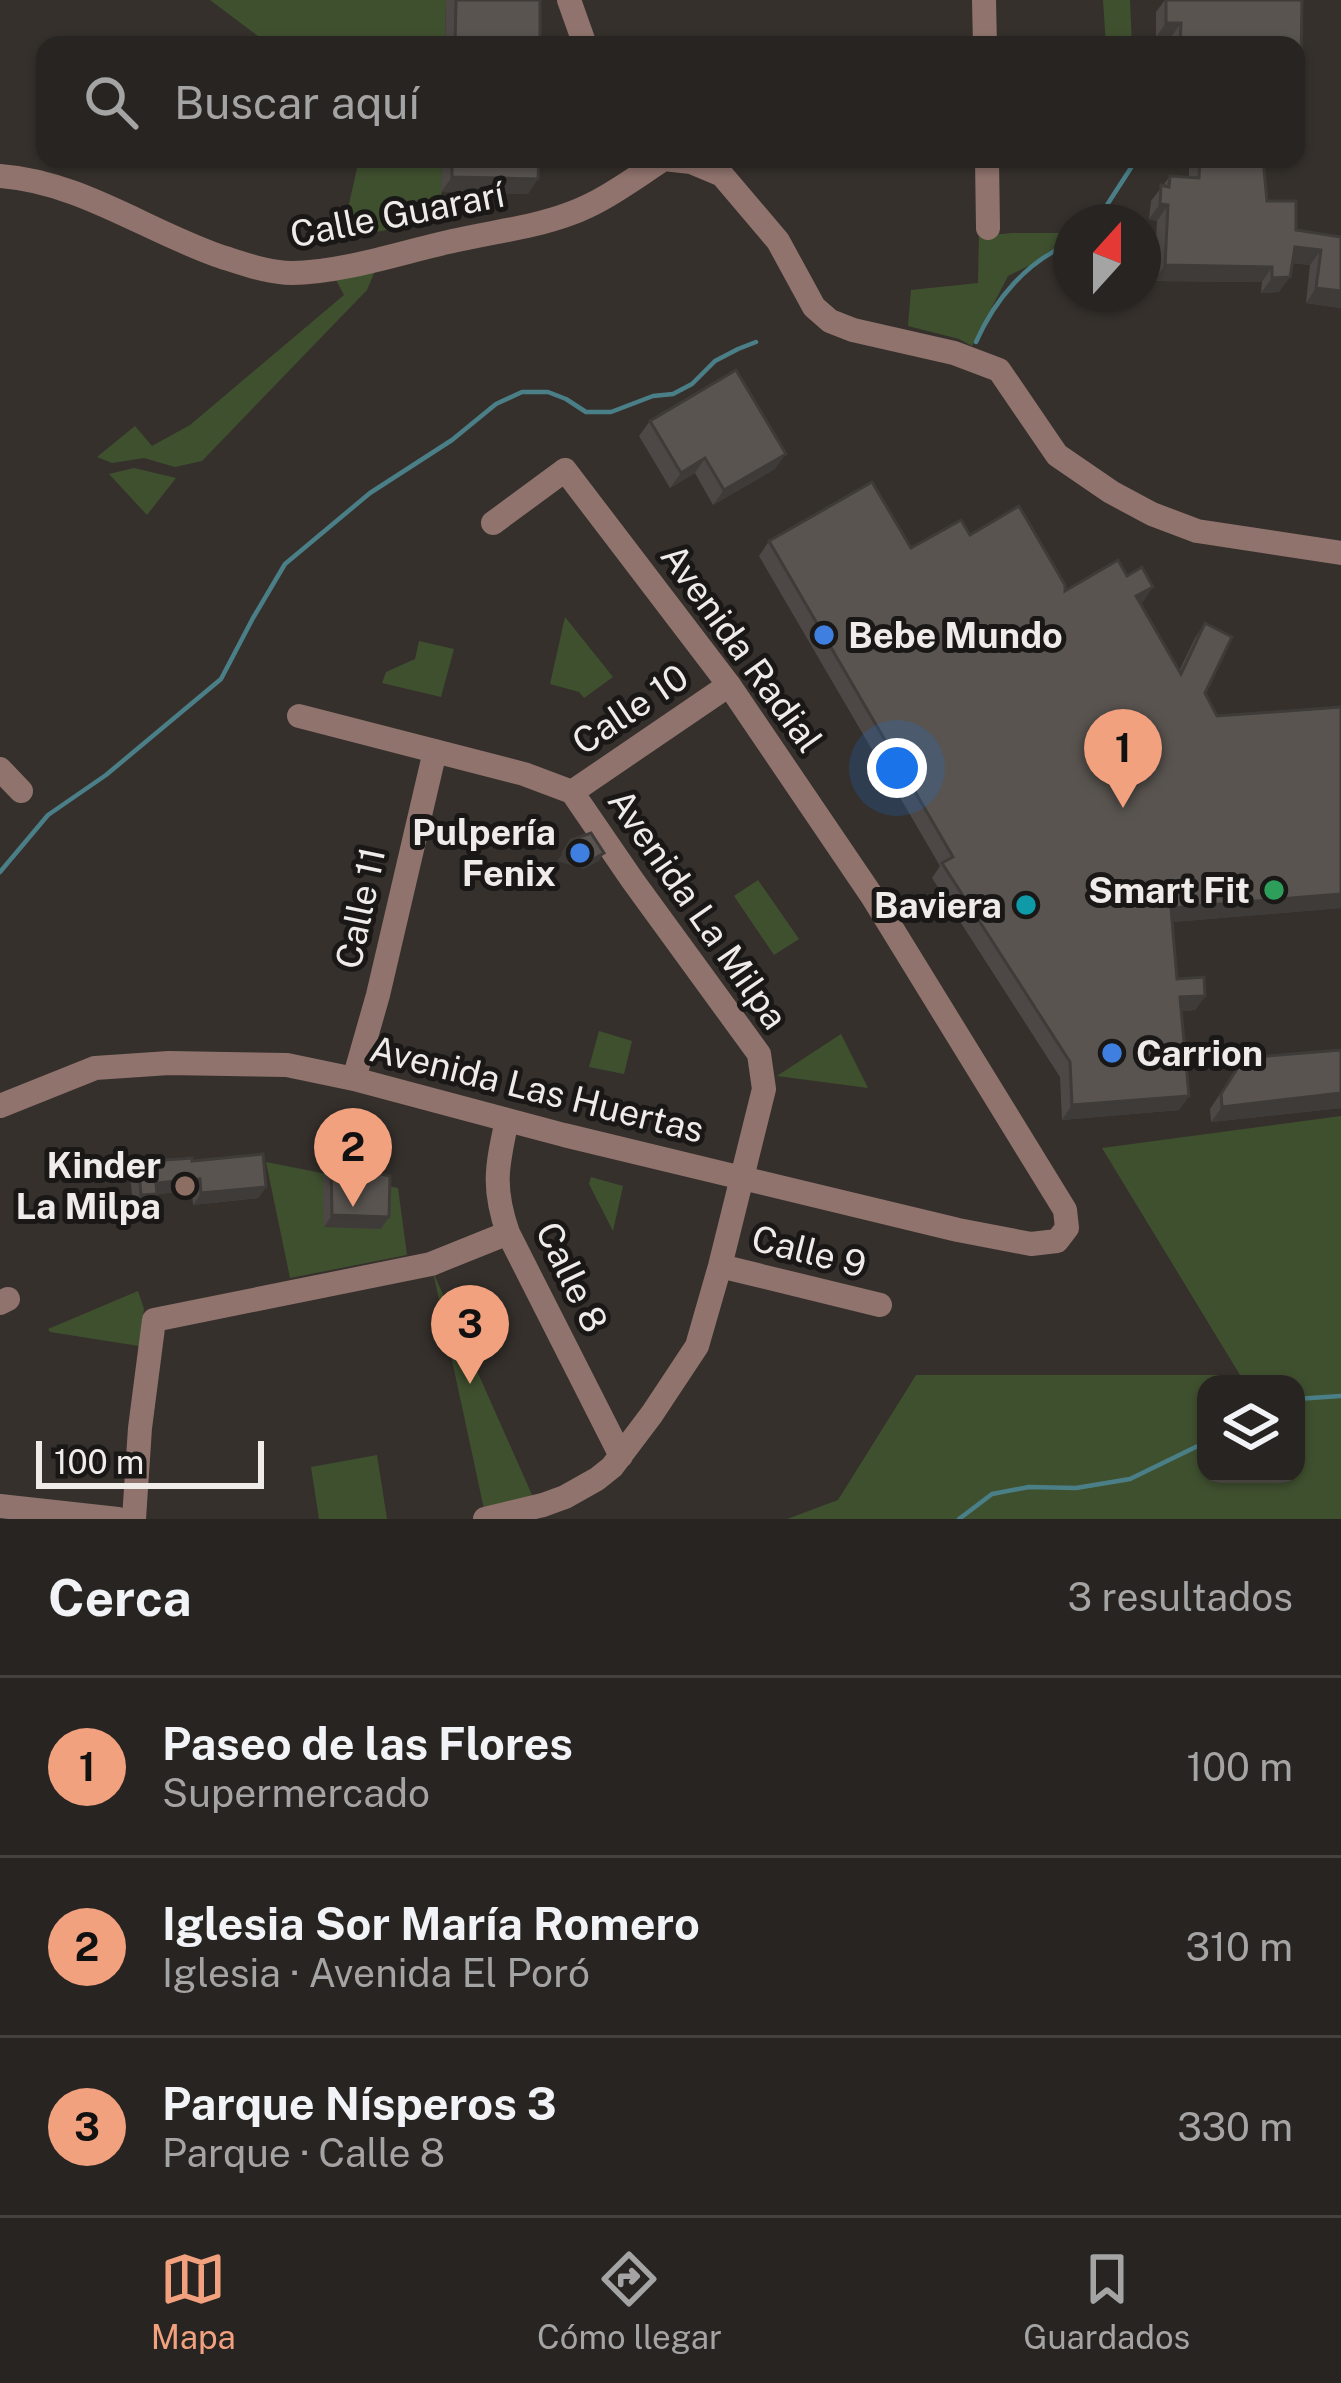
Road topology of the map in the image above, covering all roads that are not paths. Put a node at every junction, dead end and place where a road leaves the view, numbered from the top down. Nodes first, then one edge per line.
1 (569, 0) edge
2 (984, 0) edge
3 (582, 36) edge
4 (985, 36) edge
5 (650, 168) edge
6 (705, 168) edge
7 (987, 168) edge
8 (0, 176) edge
9 (988, 227) dead end
10 (493, 523) dead end
11 (1341, 553) edge
12 (729, 685) junction
13 (299, 716) dead end
14 (435, 751) junction
15 (0, 769) edge
16 (21, 790) dead end
17 (572, 792) junction
18 (354, 1079) junction
19 (0, 1106) edge
20 (507, 1120) junction
21 (743, 1177) junction
22 (508, 1233) junction
23 (1057, 1241) joint
24 (720, 1266) junction
25 (880, 1305) dead end
26 (621, 1456) junction
27 (4, 1511) edge
28 (118, 1519) edge
29 (134, 1519) edge
30 (485, 1519) edge

1 - 3 street
2 - 4 street
5 - 8 street, Calle Guararí
6 - 11 street
7 - 9 street
10 - 12 street, Avenida Radial
12 - 17 street, Calle 10
12 - 23 street, Avenida Radial
13 - 14 street, Avenida La Milpa
14 - 17 street, Avenida La Milpa
14 - 18 street, Calle 11
15 - 16 street
17 - 21 street, Avenida La Milpa
18 - 19 street, Avenida Las Huertas
18 - 20 street, Avenida Las Huertas
20 - 21 street, Avenida Las Huertas
20 - 22 street, Calle 8
21 - 23 street, Avenida Las Huertas
21 - 24 street, Avenida La Milpa
22 - 26 street, Calle 8
22 - 29 street
24 - 25 street, Calle 9
24 - 26 street, Avenida La Milpa
26 - 30 street, Avenida La Milpa
27 - 28 street

